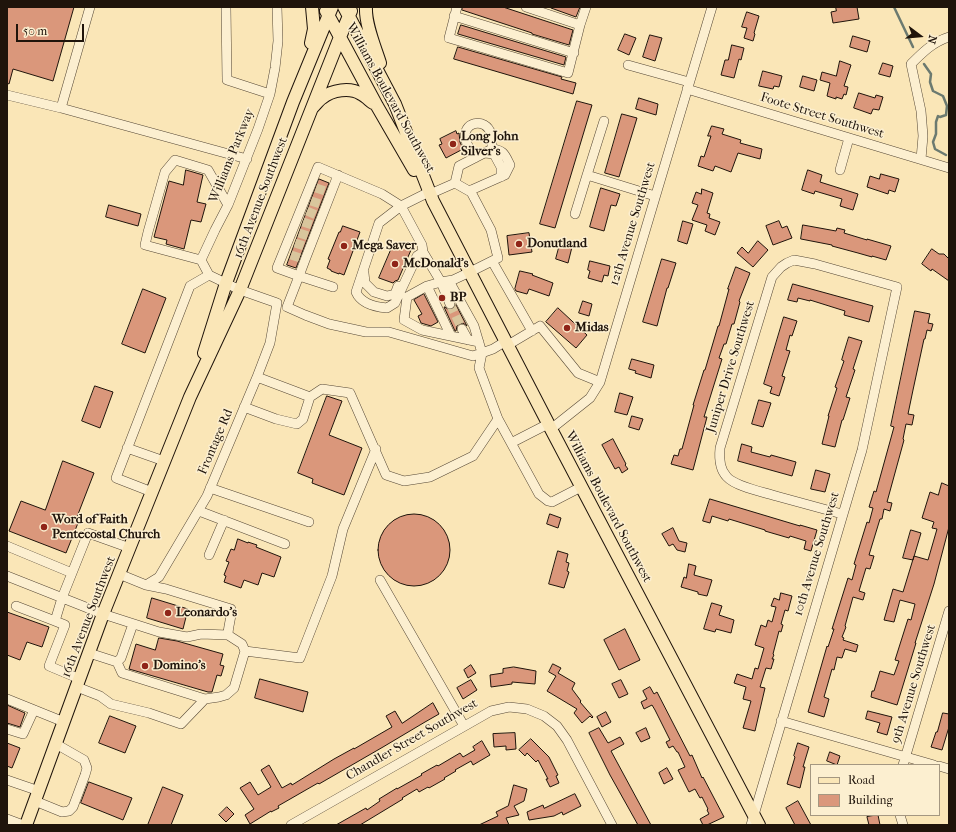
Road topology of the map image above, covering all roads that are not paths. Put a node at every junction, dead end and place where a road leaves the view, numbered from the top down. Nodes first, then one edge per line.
1 (90, 7) edge
2 (226, 7) edge
3 (277, 7) edge
4 (312, 7) edge
5 (366, 7) edge
6 (526, 7) edge
7 (586, 7) edge
8 (712, 7) edge
9 (328, 10) edge
10 (348, 10) edge
11 (456, 12) edge
12 (580, 25) junction
13 (340, 37) junction
14 (949, 37) edge
15 (574, 53) junction
16 (628, 64) dead end
17 (304, 75) junction
18 (688, 85) junction
19 (270, 94) junction
20 (7, 95) edge
21 (394, 104) junction
22 (377, 106) junction
23 (61, 108) junction
24 (311, 109) junction
25 (604, 121) dead end
26 (849, 138) junction
27 (488, 151) junction
28 (475, 158) junction
29 (247, 159) junction
30 (921, 159) junction
31 (949, 168) edge
32 (840, 170) dead end
33 (338, 175) junction
34 (587, 176) junction
35 (455, 183) junction
36 (470, 190) junction
37 (430, 195) junction
38 (655, 196) junction
39 (228, 205) junction
40 (401, 206) junction
41 (575, 214) dead end
42 (299, 244) junction
43 (420, 254) junction
44 (201, 260) junction
45 (492, 261) junction
46 (364, 272) junction
47 (470, 272) junction
48 (210, 275) junction
49 (299, 276) junction
50 (445, 281) junction
51 (226, 283) junction
52 (427, 286) junction
53 (333, 287) dead end
54 (897, 288) joint
55 (240, 290) junction
56 (277, 303) junction
57 (450, 304) tunnel mouth
58 (287, 307) junction
59 (462, 329) tunnel mouth
60 (532, 331) junction
61 (452, 336) junction
62 (468, 340) junction
63 (478, 342) junction
64 (507, 343) junction
65 (482, 353) junction
66 (257, 377) junction
67 (600, 382) junction
68 (190, 397) junction
69 (310, 397) junction
70 (244, 408) junction
71 (498, 419) junction
72 (550, 427) junction
73 (511, 443) junction
74 (127, 448) junction
75 (376, 450) junction
76 (164, 461) junction
77 (581, 487) junction
78 (210, 488) junction
79 (152, 492) junction
80 (198, 510) junction
81 (842, 514) junction
82 (224, 520) junction
83 (309, 522) dead end
84 (285, 544) dead end
85 (7, 546) edge
86 (130, 548) junction
87 (210, 555) dead end
88 (72, 572) junction
89 (119, 574) junction
90 (7, 576) edge
91 (380, 580) dead end
92 (146, 585) junction
93 (62, 598) junction
94 (16, 606) dead end
95 (949, 611) edge
96 (103, 614) junction
97 (55, 621) junction
98 (133, 624) junction
99 (228, 635) junction
100 (245, 651) junction
101 (89, 653) junction
102 (117, 662) junction
103 (78, 683) junction
104 (7, 699) edge
105 (205, 699) junction
106 (34, 710) junction
107 (781, 721) junction
108 (64, 722) junction
109 (464, 726) junction
110 (7, 729) edge
111 (56, 744) junction
112 (904, 761) edge
113 (926, 764) edge
114 (7, 781) edge
115 (37, 796) junction
116 (7, 819) edge
117 (755, 822) edge
118 (28, 824) edge
119 (291, 825) edge
120 (612, 825) edge

1 - 23 street
2 - 19 street
3 - 19 street, Williams Parkway
4 - 17 main road
5 - 21 main road
6 - 12 street
7 - 12 street
8 - 18 street, 12th Avenue Southwest
9 - 13 main road, Williams Boulevard Southwest
9 - 17 main road, 16th Avenue Southwest
10 - 13 main road, 16th Avenue Southwest
10 - 21 main road, Williams Boulevard Southwest
11 - 15 street
11 - 15 street
12 - 15 street
13 - 22 main road, Williams Boulevard Southwest
13 - 24 main road, 16th Avenue Southwest
14 - 30 street
16 - 18 street, Foote Street Southwest
17 - 51 main road, 16th Avenue Southwest
18 - 26 street, Foote Street Southwest
18 - 38 street, 12th Avenue Southwest
19 - 29 street, Williams Parkway
20 - 23 street
21 - 37 main road, Williams Boulevard Southwest
22 - 24 main road
22 - 37 main road, Williams Boulevard Southwest
23 - 29 street
24 - 55 main road, 16th Avenue Southwest
25 - 34 street
26 - 30 street, Foote Street Southwest
26 - 32 street
27 - 28 street
27 - 28 street
27 - 36 street
28 - 35 street
29 - 39 street, Williams Parkway
30 - 31 street, Foote Street Southwest
33 - 40 street
33 - 42 street
33 - 42 street
34 - 38 street
34 - 41 street
35 - 36 street
35 - 37 street
36 - 45 street
37 - 40 street
37 - 47 main road, Williams Boulevard Southwest
38 - 67 street, 12th Avenue Southwest
39 - 44 street, Williams Parkway
39 - 44 street
40 - 43 street
40 - 46 street
42 - 49 street
42 - 49 street
43 - 46 street
43 - 46 street
43 - 50 street
44 - 48 street
45 - 47 street
45 - 60 street
47 - 50 street
47 - 64 main road, Williams Boulevard Southwest
48 - 51 street
48 - 74 street
49 - 53 street
49 - 58 street
50 - 52 street
50 - 57 street
50 - 63 street
51 - 55 street
51 - 68 main road, 16th Avenue Southwest
52 - 61 street
52 - 61 street
54 - 81 street, 10th Avenue Southwest
54 - 81 street, Juniper Drive Southwest
55 - 56 street
55 - 68 main road, 16th Avenue Southwest
56 - 58 street
56 - 66 street, Frontage Rd
58 - 65 street
59 - 62 street
60 - 64 street
60 - 67 street
61 - 62 street
62 - 63 street
63 - 65 street
64 - 65 street
64 - 72 main road, Williams Boulevard Southwest
65 - 71 street
66 - 69 street
66 - 70 street, Frontage Rd
67 - 72 street, 12th Avenue Southwest
68 - 76 main road, 16th Avenue Southwest
69 - 70 street
69 - 75 street
70 - 78 street, Frontage Rd
71 - 73 street
71 - 75 street
72 - 73 street, 12th Avenue Southwest
72 - 77 main road, Williams Boulevard Southwest
73 - 77 street
74 - 76 street
74 - 79 street
75 - 100 street
76 - 79 main road, 16th Avenue Southwest
77 - 117 main road, Williams Boulevard Southwest
78 - 80 street, Frontage Rd
78 - 83 street
79 - 86 main road, 16th Avenue Southwest
80 - 82 street
80 - 92 street, Frontage Rd
81 - 107 street, 10th Avenue Southwest
82 - 84 street
82 - 87 street
85 - 88 street
86 - 88 street
86 - 89 main road, 16th Avenue Southwest
88 - 93 street
89 - 92 street
89 - 96 main road, 16th Avenue Southwest
90 - 93 street
91 - 109 street
92 - 99 street
93 - 96 street
93 - 97 street
94 - 97 street
95 - 112 street, 9th Avenue Southwest
96 - 98 street
96 - 101 main road, 16th Avenue Southwest
97 - 103 street
98 - 99 street
98 - 102 street
99 - 100 street
100 - 105 street
101 - 102 street
101 - 103 main road, 16th Avenue Southwest
102 - 105 street
103 - 105 street
103 - 108 main road, 16th Avenue Southwest
104 - 106 street
106 - 108 street
106 - 110 street
107 - 112 street
107 - 117 street, 10th Avenue Southwest
108 - 111 main road, 16th Avenue Southwest
109 - 119 street, Chandler Street Southwest
109 - 120 street, Chandler Street Southwest
111 - 115 main road, 16th Avenue Southwest
111 - 115 street
112 - 113 street
114 - 115 street
115 - 118 main road, 16th Avenue Southwest
116 - 118 street

